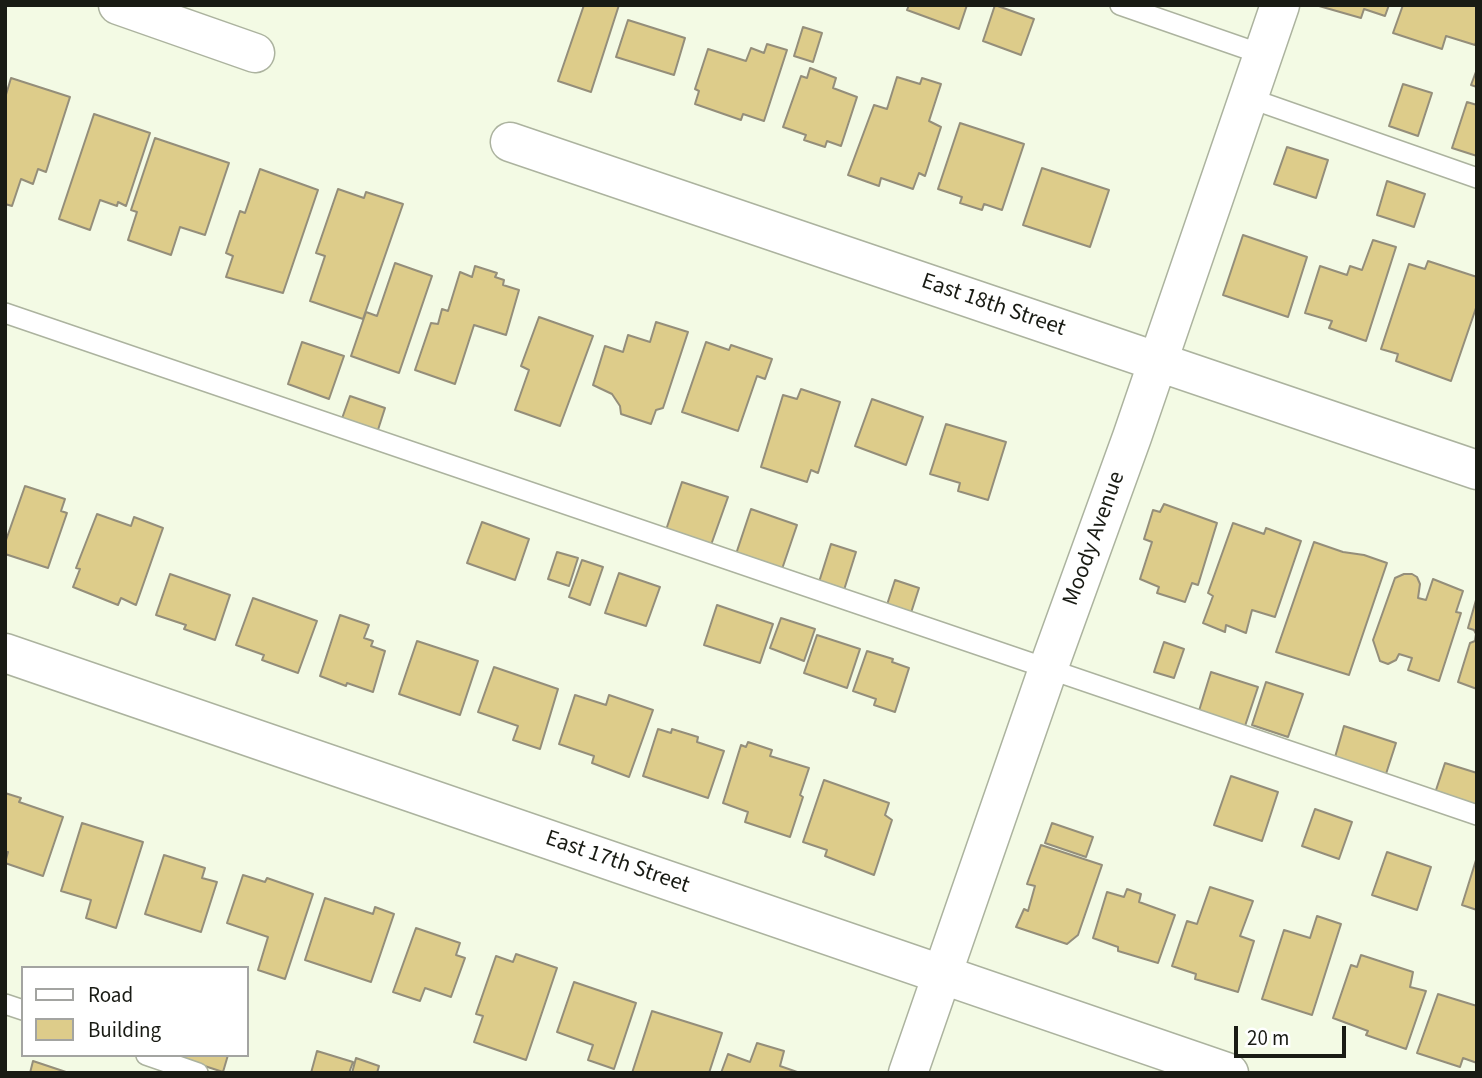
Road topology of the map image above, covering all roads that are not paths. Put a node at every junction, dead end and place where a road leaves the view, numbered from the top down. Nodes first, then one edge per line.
1 (118, 5) edge
2 (1120, 5) edge
3 (1280, 5) edge
4 (255, 54) dead end
5 (1264, 55) junction
6 (1250, 98) junction
7 (510, 142) dead end
8 (1477, 178) edge
9 (5, 313) edge
10 (1158, 361) junction
11 (1477, 470) edge
12 (5, 653) edge
13 (1048, 669) junction
14 (1477, 815) edge
15 (943, 974) junction
16 (152, 1057) edge
17 (198, 1073) edge
18 (908, 1073) edge
19 (1229, 1073) edge

1 - 4 street
2 - 5 lane
3 - 5 street, Moody Avenue
5 - 6 street, Moody Avenue
6 - 8 lane
6 - 10 street, Moody Avenue
7 - 10 street, East 18th Street
9 - 13 lane
10 - 11 street, East 18th Street
10 - 13 street, Moody Avenue
12 - 15 street, East 17th Street
13 - 14 lane
13 - 15 street, Moody Avenue
15 - 18 street, Moody Avenue
15 - 19 street, East 17th Street
16 - 17 lane

